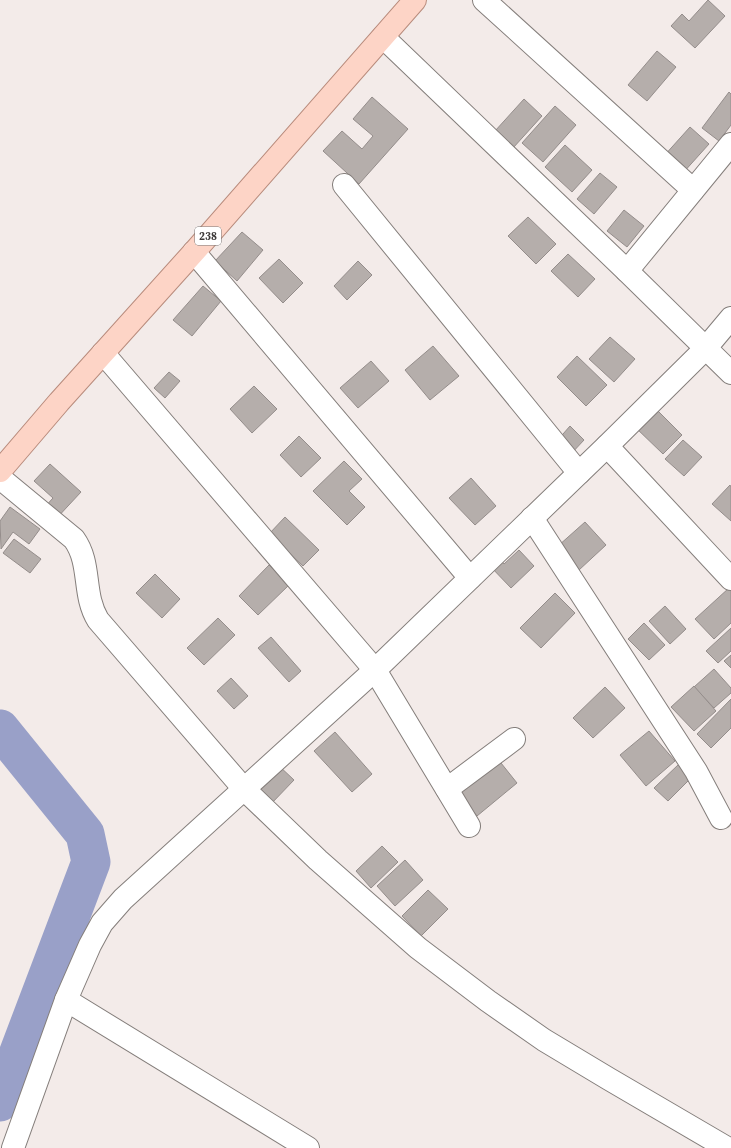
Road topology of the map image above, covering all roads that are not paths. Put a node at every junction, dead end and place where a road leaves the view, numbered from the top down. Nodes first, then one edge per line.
1 (415, 0) edge
2 (484, 0) edge
3 (383, 37) junction
4 (731, 144) edge
5 (344, 185) dead end
6 (693, 190) junction
7 (194, 252) junction
8 (627, 271) junction
9 (731, 318) edge
10 (705, 349) junction
11 (103, 353) junction
12 (731, 373) edge
13 (607, 446) junction
14 (0, 471) edge
15 (579, 472) junction
16 (0, 478) edge
17 (532, 518) junction
18 (470, 578) junction
19 (731, 578) edge
20 (374, 670) junction
21 (514, 739) dead end
22 (244, 789) junction
23 (447, 790) junction
24 (721, 818) dead end
25 (469, 826) dead end
26 (66, 1000) junction
27 (297, 1145) edge
28 (13, 1148) edge
29 (727, 1148) edge

1 - 3 main road, 238
2 - 6 street
3 - 7 main road, 238
3 - 8 street
4 - 6 street
5 - 15 street
6 - 8 street
7 - 11 main road, 238
7 - 18 street
8 - 10 street
9 - 10 street
10 - 12 street
10 - 13 street
11 - 14 main road, 238
11 - 20 street
13 - 15 street
13 - 19 street
15 - 17 street
16 - 22 street
17 - 18 street
17 - 24 street
18 - 20 street
20 - 22 street
20 - 23 street
21 - 23 street
22 - 26 street
22 - 29 street
23 - 25 street
26 - 27 street
26 - 28 street

